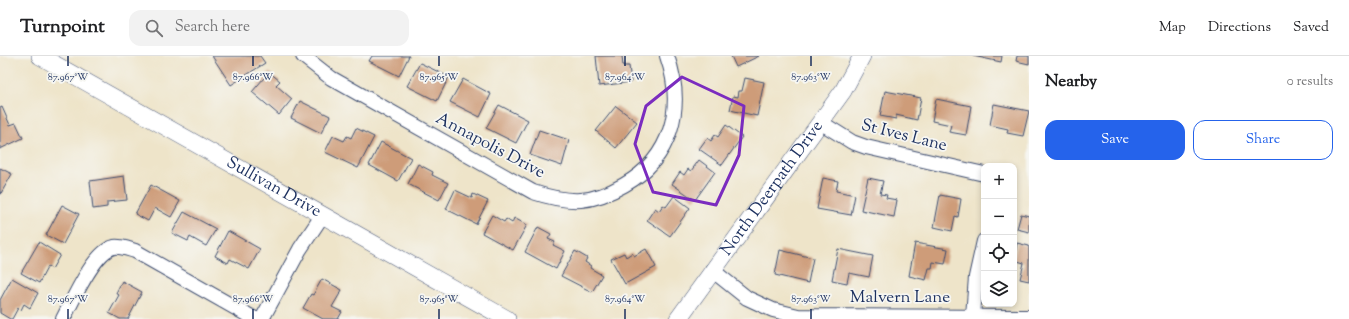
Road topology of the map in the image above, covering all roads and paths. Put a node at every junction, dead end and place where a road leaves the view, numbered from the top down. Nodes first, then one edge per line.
1 (40, 56) edge
2 (303, 56) edge
3 (667, 56) edge
4 (862, 56) edge
5 (820, 122) junction
6 (981, 173) edge
7 (322, 216) junction
8 (981, 254) edge
9 (712, 270) junction
10 (973, 316) junction
11 (1029, 317) edge
12 (63, 319) edge
13 (255, 319) edge
14 (262, 319) edge
15 (507, 319) edge
16 (678, 319) edge

1 - 7 street, Sullivan Drive
2 - 3 street, Annapolis Drive
4 - 5 street, North Deerpath Drive
5 - 6 street, St Ives Lane
5 - 9 street, North Deerpath Drive
7 - 14 street
7 - 15 street, Sullivan Drive
8 - 10 street
9 - 10 street, Malvern Lane
9 - 16 street, North Deerpath Drive
10 - 11 street, Malvern Lane
12 - 13 street

